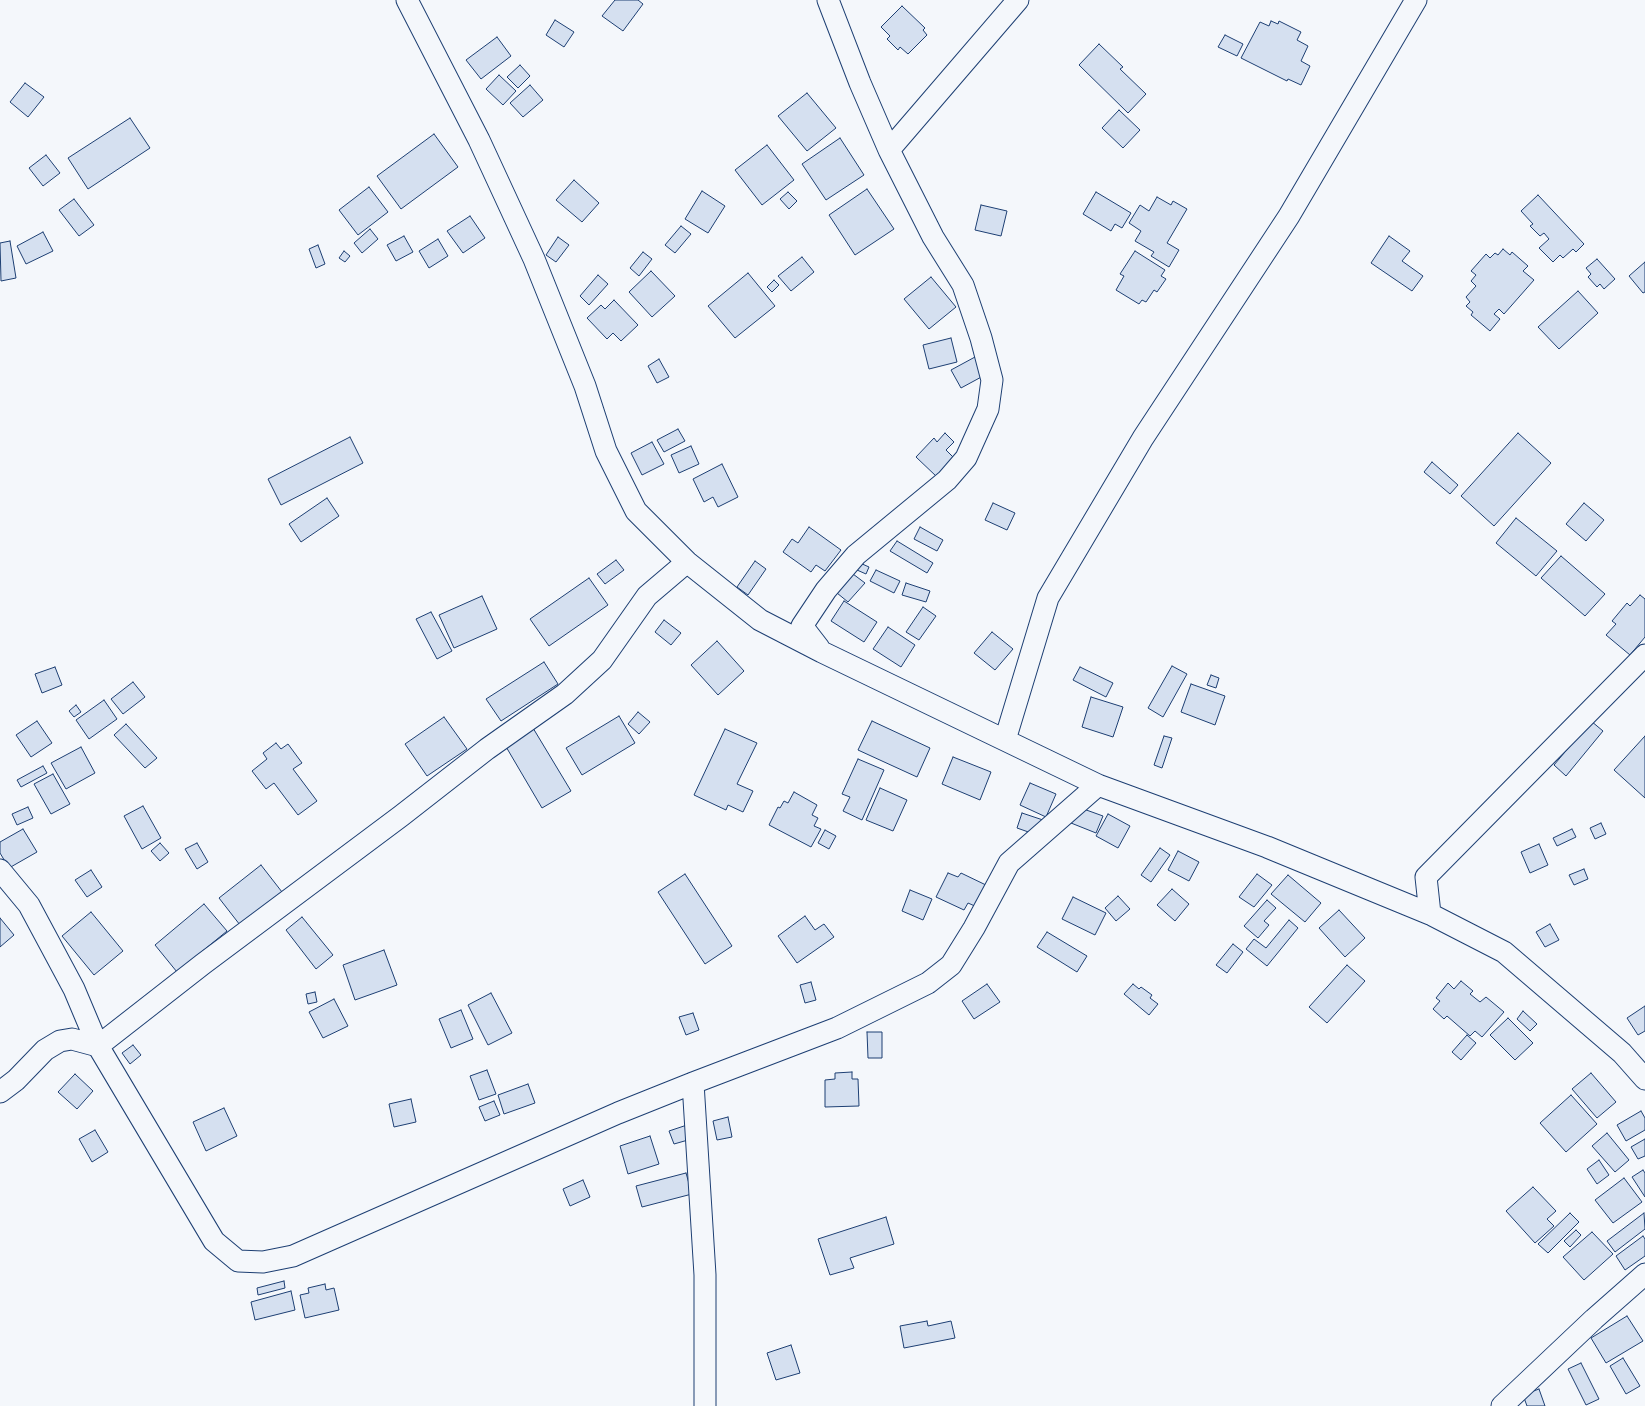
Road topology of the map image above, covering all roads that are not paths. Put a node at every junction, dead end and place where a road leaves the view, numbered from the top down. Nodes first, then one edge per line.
1 (407, 0) edge
2 (828, 0) edge
3 (1018, 0) edge
4 (1416, 0) edge
5 (889, 150) junction
6 (687, 562) junction
7 (822, 652) junction
8 (1645, 655) edge
9 (1005, 740) junction
10 (1098, 785) junction
11 (0, 870) edge
12 (1430, 914) junction
13 (98, 1046) junction
14 (1645, 1079) edge
15 (693, 1082) junction
16 (0, 1092) edge
17 (1645, 1274) edge
18 (705, 1406) edge
19 (1502, 1406) edge

1 - 6 street
2 - 5 street
3 - 5 street
4 - 9 street
5 - 7 street
6 - 7 street
6 - 13 street
7 - 9 street
8 - 12 street
9 - 10 street
10 - 12 street
10 - 15 street
11 - 13 street
12 - 14 street
13 - 15 street
13 - 16 street
15 - 18 street
17 - 19 street

